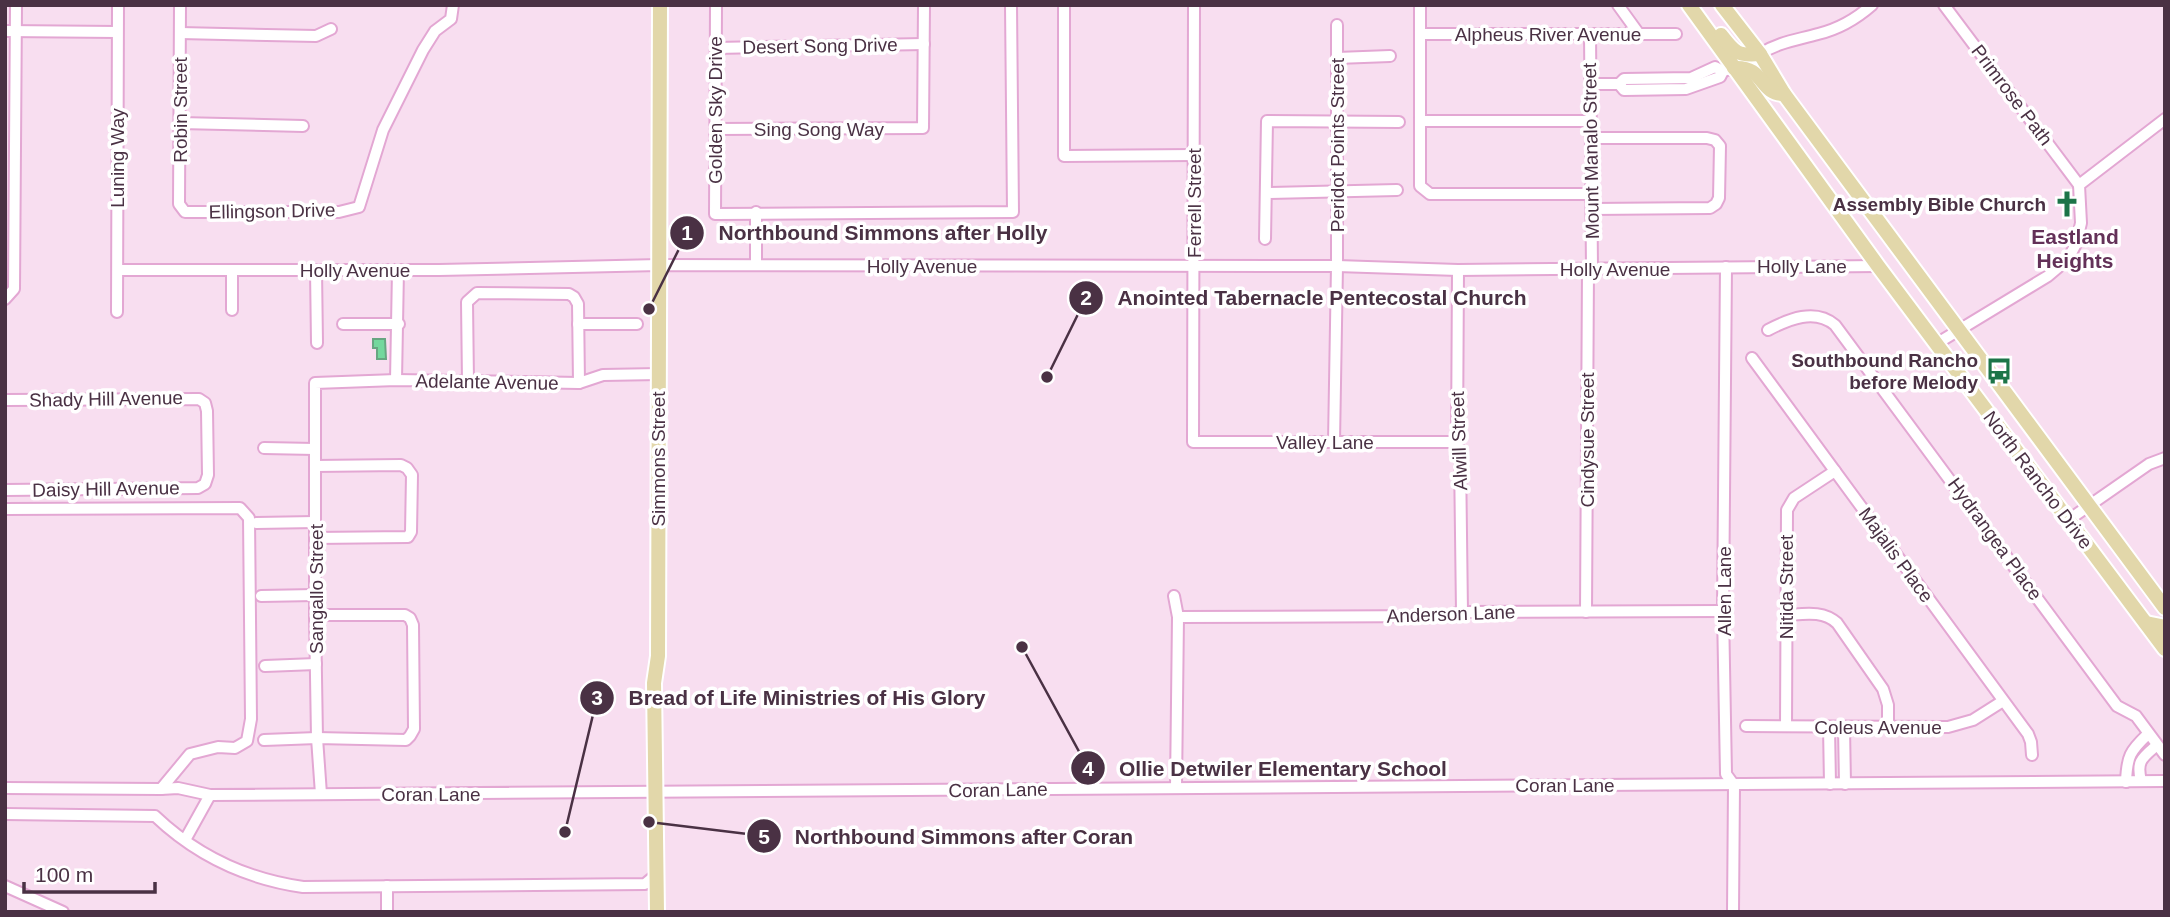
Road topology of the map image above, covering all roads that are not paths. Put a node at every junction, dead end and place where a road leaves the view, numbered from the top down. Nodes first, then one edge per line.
1 (16, 5) edge
2 (118, 5) edge
3 (180, 5) edge
4 (453, 5) edge
5 (660, 5) edge
6 (716, 5) edge
7 (924, 5) edge
8 (1011, 5) edge
9 (1063, 5) edge
10 (1194, 5) edge
11 (1420, 5) edge
12 (1618, 5) edge
13 (1689, 5) edge
14 (1722, 5) edge
15 (1872, 5) edge
16 (1944, 5) edge
17 (1337, 25) dead end
18 (1704, 26) junction
19 (331, 29) dead end
20 (10, 31) edge
21 (117, 32) junction
22 (180, 33) junction
23 (1420, 34) junction
24 (1590, 34) junction
25 (1639, 34) junction
26 (1676, 34) dead end
27 (924, 44) junction
28 (716, 48) junction
29 (1760, 54) junction
30 (1390, 56) dead end
31 (1337, 58) junction
32 (1728, 69) junction
33 (1591, 84) junction
34 (1784, 94) junction
35 (2165, 119) edge
36 (1420, 121) junction
37 (1591, 121) junction
38 (1337, 122) junction
39 (1399, 122) dead end
40 (180, 123) junction
41 (303, 126) dead end
42 (716, 129) junction
43 (1591, 138) junction
44 (1195, 155) junction
45 (2080, 185) junction
46 (1397, 190) dead end
47 (1337, 191) junction
48 (1266, 193) junction
49 (1592, 194) junction
50 (1592, 209) junction
51 (186, 212) joint
52 (756, 212) junction
53 (1265, 239) dead end
54 (659, 265) junction
55 (756, 265) junction
56 (1337, 266) junction
57 (1878, 266) junction
58 (1194, 267) junction
59 (1726, 267) junction
60 (1590, 269) junction
61 (118, 270) junction
62 (316, 270) junction
63 (398, 270) junction
64 (1458, 270) junction
65 (232, 271) junction
66 (7, 297) edge
67 (232, 310) dead end
68 (117, 312) dead end
69 (343, 324) dead end
70 (399, 324) junction
71 (578, 324) junction
72 (637, 324) dead end
73 (1768, 330) dead end
74 (1960, 330) junction
75 (317, 344) dead end
76 (1937, 344) junction
77 (1752, 358) dead end
78 (659, 374) junction
79 (396, 380) junction
80 (468, 382) junction
81 (315, 383) joint
82 (579, 383) junction
83 (5, 400) edge
84 (1194, 442) joint
85 (1334, 442) junction
86 (1457, 442) junction
87 (264, 448) dead end
88 (315, 449) junction
89 (2165, 458) edge
90 (315, 466) junction
91 (1835, 471) junction
92 (205, 484) joint
93 (5, 490) edge
94 (2090, 505) junction
95 (5, 509) edge
96 (2067, 521) junction
97 (315, 522) junction
98 (256, 523) dead end
99 (314, 538) junction
100 (315, 595) junction
101 (261, 596) dead end
102 (1174, 596) dead end
103 (2165, 608) edge
104 (1723, 611) junction
105 (1462, 612) junction
106 (1586, 612) junction
107 (315, 615) junction
108 (1786, 615) junction
109 (1178, 617) junction
110 (2146, 623) junction
111 (2165, 632) edge
112 (2165, 649) edge
113 (316, 664) junction
114 (265, 666) dead end
115 (2003, 701) junction
116 (1746, 726) dead end
117 (1786, 726) junction
118 (1829, 727) junction
119 (1844, 727) junction
120 (1888, 727) junction
121 (2148, 734) junction
122 (317, 738) junction
123 (264, 740) dead end
124 (2157, 745) junction
125 (2032, 755) dead end
126 (2165, 755) edge
127 (2141, 781) junction
128 (2165, 781) edge
129 (2126, 782) junction
130 (1830, 784) junction
131 (1844, 784) junction
132 (1734, 785) junction
133 (5, 788) edge
134 (1176, 788) junction
135 (161, 789) junction
136 (656, 792) junction
137 (321, 794) junction
138 (210, 795) junction
139 (5, 814) edge
140 (184, 841) junction
141 (657, 874) junction
142 (5, 886) edge
143 (387, 886) junction
144 (64, 912) edge
145 (387, 912) edge
146 (657, 912) edge
147 (1733, 912) edge

1 - 20 street
2 - 21 street, Luning Way
3 - 22 street, Robin Street
4 - 51 street, Ellingson Drive
5 - 54 main road, Simmons Street
6 - 28 street, Golden Sky Drive
7 - 27 street
8 - 52 street
9 - 44 street
10 - 44 street, Ferrell Street
11 - 23 street
12 - 25 street
13 - 18 main road, North Rancho Drive
14 - 29 main road, North Rancho Drive
15 - 29 street
16 - 45 street, Primrose Path
17 - 31 street, Peridot Points Street
18 - 29 main road
18 - 32 main road, North Rancho Drive
19 - 22 street
20 - 21 street
20 - 66 street
21 - 61 street, Luning Way
22 - 40 street, Robin Street
23 - 24 street, Alpheus River Avenue
23 - 36 street
24 - 25 street, Alpheus River Avenue
24 - 33 street, Mount Manalo Street
25 - 26 street, Alpheus River Avenue
27 - 28 street, Desert Song Drive
27 - 42 street, Sing Song Way
28 - 42 street, Golden Sky Drive
29 - 34 main road, North Rancho Drive
30 - 31 street
31 - 38 street, Peridot Points Street
32 - 33 street
32 - 34 main road
32 - 57 main road, North Rancho Drive
33 - 37 street, Mount Manalo Street
34 - 74 main road, North Rancho Drive
35 - 45 street
36 - 37 street
36 - 49 street
37 - 43 street, Mount Manalo Street
38 - 39 street
38 - 47 street, Peridot Points Street
38 - 48 street
40 - 41 street
40 - 51 street, Robin Street
42 - 52 street, Golden Sky Drive
43 - 49 street, Mount Manalo Street
43 - 50 street
44 - 58 street, Ferrell Street
45 - 74 street
46 - 47 street
47 - 48 street
47 - 56 street, Peridot Points Street
48 - 53 street
49 - 50 street, Mount Manalo Street
50 - 60 street, Mount Manalo Street
52 - 55 street
54 - 55 street, Holly Avenue
54 - 63 street, Holly Avenue
54 - 78 main road, Simmons Street
55 - 58 street, Holly Avenue
56 - 58 street, Holly Avenue
56 - 64 street, Holly Avenue
56 - 85 street, Peridot Points Street
57 - 59 street, Holly Lane
57 - 76 main road, North Rancho Drive
58 - 84 street, Ferrell Street
59 - 60 street, Holly Avenue
59 - 104 street, Allen Lane
60 - 64 street, Holly Avenue
60 - 106 street, Cindysue Street
61 - 65 street, Holly Avenue
61 - 68 street, Luning Way
62 - 63 street, Holly Avenue
62 - 65 street, Holly Avenue
62 - 75 street
63 - 70 street
64 - 86 street, Alwill Street
65 - 67 street
69 - 70 street
70 - 79 street
71 - 72 street
71 - 80 street
71 - 82 street
73 - 121 street, Hydrangea Place
74 - 76 street
74 - 94 main road, North Rancho Drive
76 - 96 main road, North Rancho Drive
77 - 91 street, Majalis Place
78 - 82 street, Adelante Avenue
78 - 136 main road, Simmons Street
79 - 80 street, Adelante Avenue
79 - 81 street, Adelante Avenue
80 - 82 street, Adelante Avenue
81 - 88 street, Sangallo Street
83 - 92 street, Shady Hill Avenue
84 - 85 street, Valley Lane
85 - 86 street, Valley Lane
86 - 105 street, Alwill Street
87 - 88 street
88 - 90 street, Sangallo Street
89 - 94 street
90 - 97 street, Sangallo Street
90 - 99 street
91 - 108 street, Nitida Street
91 - 115 street, Majalis Place
92 - 93 street, Daisy Hill Avenue
94 - 96 street
94 - 103 main road, North Rancho Drive
95 - 135 street
96 - 110 main road, North Rancho Drive
97 - 98 street
97 - 99 street, Sangallo Street
99 - 100 street, Sangallo Street
100 - 101 street
100 - 107 street, Sangallo Street
102 - 109 street
104 - 106 street, Anderson Lane
104 - 132 street, Allen Lane
105 - 106 street, Anderson Lane
105 - 109 street, Anderson Lane
107 - 113 street, Sangallo Street
107 - 122 street
108 - 117 street, Nitida Street
108 - 120 street
109 - 134 street
110 - 111 main road
110 - 112 main road, North Rancho Drive
113 - 114 street
113 - 122 street, Sangallo Street
115 - 120 street, Coleus Avenue
115 - 125 street, Majalis Place
116 - 117 street, Coleus Avenue
117 - 118 street, Coleus Avenue
118 - 119 street, Coleus Avenue
118 - 130 street
119 - 120 street, Coleus Avenue
119 - 131 street
121 - 124 street, Hydrangea Place
121 - 129 street
122 - 123 street
122 - 137 street, Sangallo Street
124 - 126 street, Hydrangea Place
124 - 127 street
127 - 128 street, Coran Lane
127 - 129 street, Coran Lane
129 - 131 street, Coran Lane
130 - 131 street, Coran Lane
130 - 132 street, Coran Lane
132 - 134 street, Coran Lane
132 - 147 street, Allen Lane
133 - 135 street, Coran Lane
134 - 136 street, Coran Lane
135 - 138 street, Coran Lane
136 - 137 street, Coran Lane
136 - 141 main road, Simmons Street
137 - 138 street, Coran Lane
138 - 140 street
139 - 140 street
140 - 143 street
141 - 143 street
141 - 146 main road, Simmons Street
142 - 144 street
143 - 145 street

